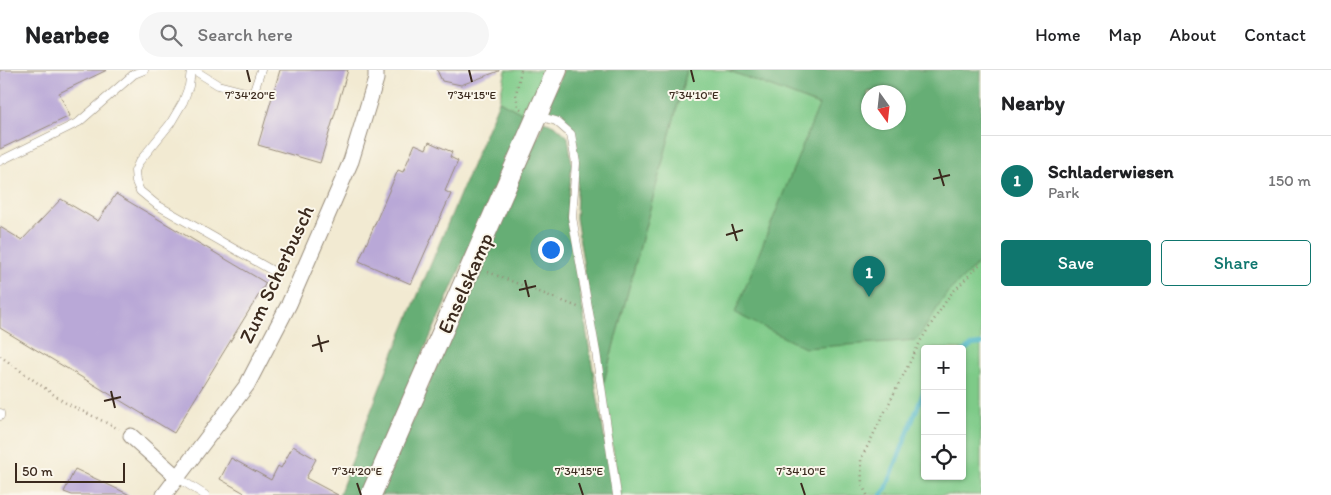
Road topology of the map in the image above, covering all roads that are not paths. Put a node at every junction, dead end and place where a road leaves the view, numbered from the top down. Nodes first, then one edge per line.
1 (144, 70) edge
2 (192, 70) edge
3 (261, 70) edge
4 (376, 70) edge
5 (557, 70) edge
6 (133, 72) edge
7 (538, 116) junction
8 (0, 161) edge
9 (273, 271) dead end
10 (131, 436) road end
11 (178, 478) junction
12 (164, 495) edge
13 (205, 495) edge
14 (371, 495) edge
15 (617, 495) edge

1 - 6 lane
2 - 3 lane
2 - 9 lane
4 - 11 street, Zum Scherbusch
5 - 7 main road, Enselskamp
6 - 8 lane
7 - 14 main road, Enselskamp
7 - 15 lane
10 - 11 street
11 - 12 street, Zum Scherbusch
11 - 13 lane

